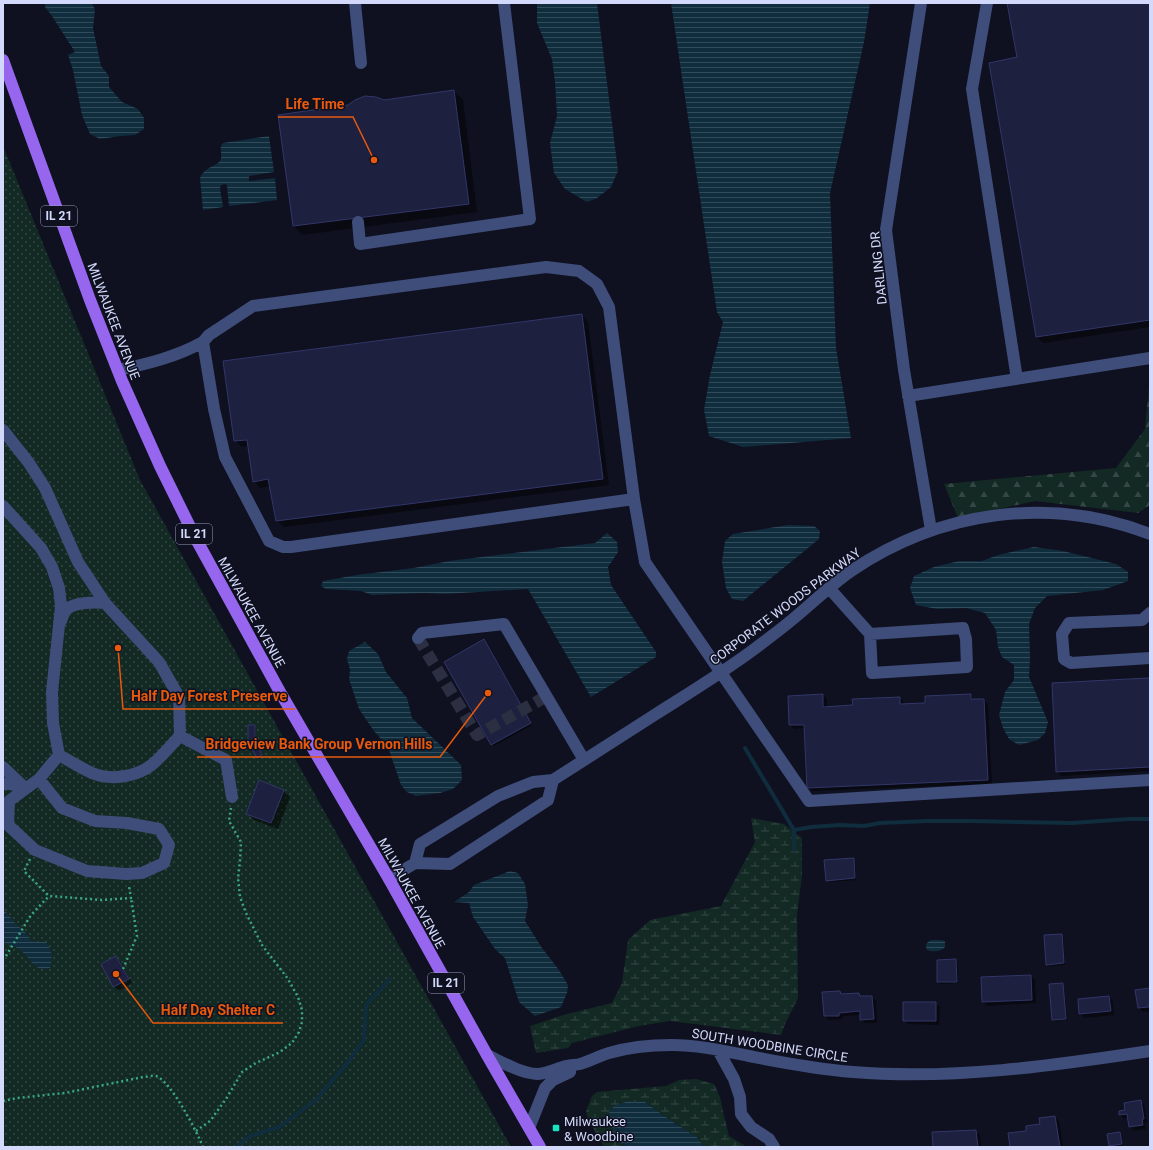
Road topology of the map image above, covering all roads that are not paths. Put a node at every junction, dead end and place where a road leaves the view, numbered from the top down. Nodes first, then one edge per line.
1 (355, 3) edge
2 (504, 3) edge
3 (921, 3) edge
4 (987, 3) edge
5 (3, 60) edge
6 (362, 63) dead end
7 (358, 222) dead end
8 (203, 342) junction
9 (1150, 358) edge
10 (118, 370) junction
11 (1017, 379) junction
12 (908, 396) junction
13 (3, 430) edge
14 (634, 499) junction
15 (3, 506) edge
16 (931, 530) junction
17 (1150, 534) edge
18 (829, 588) junction
19 (105, 603) junction
20 (1150, 613) edge
21 (59, 624) junction
22 (870, 634) junction
23 (418, 638) dead end
24 (1150, 658) edge
25 (721, 672) junction
26 (180, 736) junction
27 (59, 755) junction
28 (584, 760) junction
29 (3, 767) edge
30 (39, 779) junction
31 (553, 780) junction
32 (1150, 780) edge
33 (3, 784) edge
34 (25, 788) junction
35 (232, 797) road end
36 (415, 863) junction
37 (389, 879) junction
38 (718, 1050) junction
39 (1150, 1051) edge
40 (487, 1055) junction
41 (578, 1065) junction
42 (529, 1128) junction
43 (540, 1147) edge
44 (774, 1147) edge

1 - 6 street
2 - 7 street
3 - 12 street, DARLING DR
4 - 11 street
5 - 10 main road, MILWAUKEE AVENUE / IL 21
8 - 10 street
8 - 14 street
8 - 14 street
9 - 11 street
10 - 37 main road, MILWAUKEE AVENUE / IL 21
11 - 12 street
12 - 16 street, DARLING DR
13 - 19 street
14 - 25 street
15 - 21 street
16 - 17 street, CORPORATE WOODS PARKWAY
16 - 18 street, CORPORATE WOODS PARKWAY
18 - 22 street
18 - 25 street, CORPORATE WOODS PARKWAY
19 - 21 street
19 - 26 street
20 - 24 street
21 - 27 street
22 - 22 street
23 - 28 street
25 - 28 street, CORPORATE WOODS PARKWAY
25 - 32 street
26 - 27 street
26 - 35 street
27 - 30 street
28 - 31 street, CORPORATE WOODS PARKWAY
29 - 34 street
30 - 34 street
30 - 34 street
31 - 36 street, CORPORATE WOODS PARKWAY
31 - 36 street
33 - 34 street
36 - 37 street
37 - 40 main road, MILWAUKEE AVENUE / IL 21
38 - 39 street, SOUTH WOODBINE CIRCLE
38 - 41 street, SOUTH WOODBINE CIRCLE
38 - 44 street
40 - 41 street, SOUTH WOODBINE CIRCLE
40 - 42 main road, MILWAUKEE AVENUE / IL 21
41 - 42 street, SOUTH WOODBINE CIRCLE
42 - 43 main road, MILWAUKEE AVENUE / IL 21

